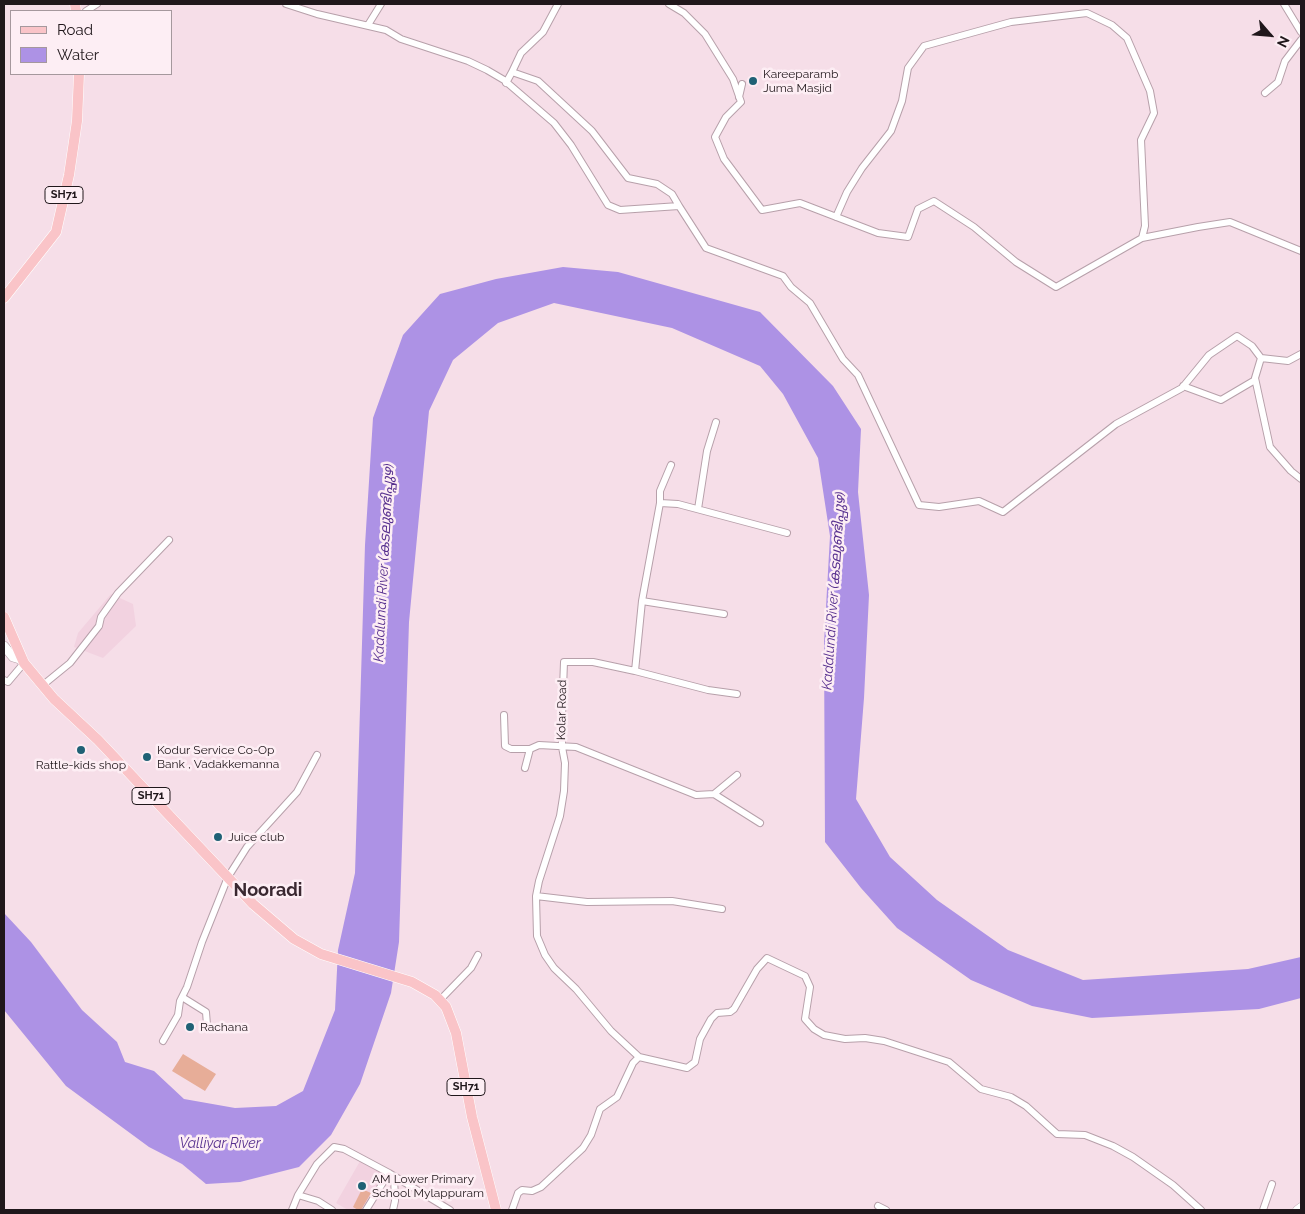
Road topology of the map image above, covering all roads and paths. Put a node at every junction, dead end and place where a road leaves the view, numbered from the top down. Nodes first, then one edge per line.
1 (286, 4) edge
2 (382, 4) edge
3 (558, 4) edge
4 (669, 4) edge
5 (1284, 4) edge
6 (368, 25) junction
7 (1301, 32) edge
8 (1301, 40) edge
9 (512, 72) junction
10 (79, 75) edge
11 (506, 83) junction
12 (742, 84) dead end
13 (1265, 93) dead end
14 (741, 102) junction
15 (679, 206) junction
16 (836, 217) junction
17 (1142, 238) junction
18 (1301, 251) edge
19 (4, 298) edge
20 (1301, 354) edge
21 (1261, 358) junction
22 (1255, 380) junction
23 (1183, 386) junction
24 (716, 422) dead end
25 (671, 465) dead end
26 (1301, 479) edge
27 (660, 503) junction
28 (698, 509) junction
29 (787, 533) dead end
30 (170, 540) dead end
31 (642, 601) junction
32 (724, 614) dead end
33 (4, 617) edge
34 (4, 646) edge
35 (24, 662) junction
36 (635, 670) junction
37 (4, 680) edge
38 (43, 685) junction
39 (737, 694) dead end
40 (504, 715) dead end
41 (562, 747) junction
42 (530, 749) junction
43 (317, 755) dead end
44 (525, 768) dead end
45 (737, 775) dead end
46 (714, 794) junction
47 (760, 823) dead end
48 (228, 877) junction
49 (536, 896) junction
50 (722, 910) dead end
51 (478, 955) dead end
52 (182, 997) junction
53 (440, 1000) junction
54 (207, 1025) dead end
55 (163, 1041) dead end
56 (639, 1057) junction
57 (391, 1174) junction
58 (1272, 1184) dead end
59 (298, 1195) junction
60 (878, 1206) dead end
61 (1301, 1207) edge
62 (292, 1210) edge
63 (332, 1210) edge
64 (366, 1210) edge
65 (392, 1210) edge
66 (450, 1210) edge
67 (496, 1210) edge
68 (512, 1210) edge
69 (886, 1210) edge
70 (1202, 1210) edge
71 (1263, 1210) edge
72 (1297, 1210) edge

1 - 6 street
2 - 6 street
3 - 9 street
4 - 14 street
5 - 7 street
6 - 11 street
8 - 13 street
9 - 11 street
9 - 15 street
10 - 19 main road, SH71
11 - 15 street
12 - 14 street
14 - 16 street
15 - 23 street
16 - 17 street
16 - 17 street
17 - 18 street
20 - 21 street
21 - 22 street
21 - 23 street
22 - 23 street
22 - 26 street
24 - 28 street
25 - 27 street
27 - 28 street
27 - 31 street
28 - 29 street
30 - 38 street
31 - 32 street
31 - 36 street
33 - 35 main road, SH71
34 - 35 main road
35 - 37 street
35 - 38 main road, SH71
36 - 39 street
36 - 41 street, Kolar Road
38 - 48 main road, SH71
40 - 42 street
41 - 42 street
41 - 46 street
41 - 49 street, Kolar Road
42 - 44 street
43 - 48 street
45 - 46 street
46 - 47 street
48 - 52 street
48 - 53 main road, SH71
49 - 50 street
49 - 56 street, Kolar Road
51 - 53 street
52 - 54 street
52 - 55 street
53 - 67 main road, SH71
56 - 68 street
56 - 70 street
57 - 59 street
57 - 64 street
57 - 65 street
57 - 66 street
58 - 71 street
59 - 62 street
59 - 63 street
60 - 69 street
61 - 72 street

